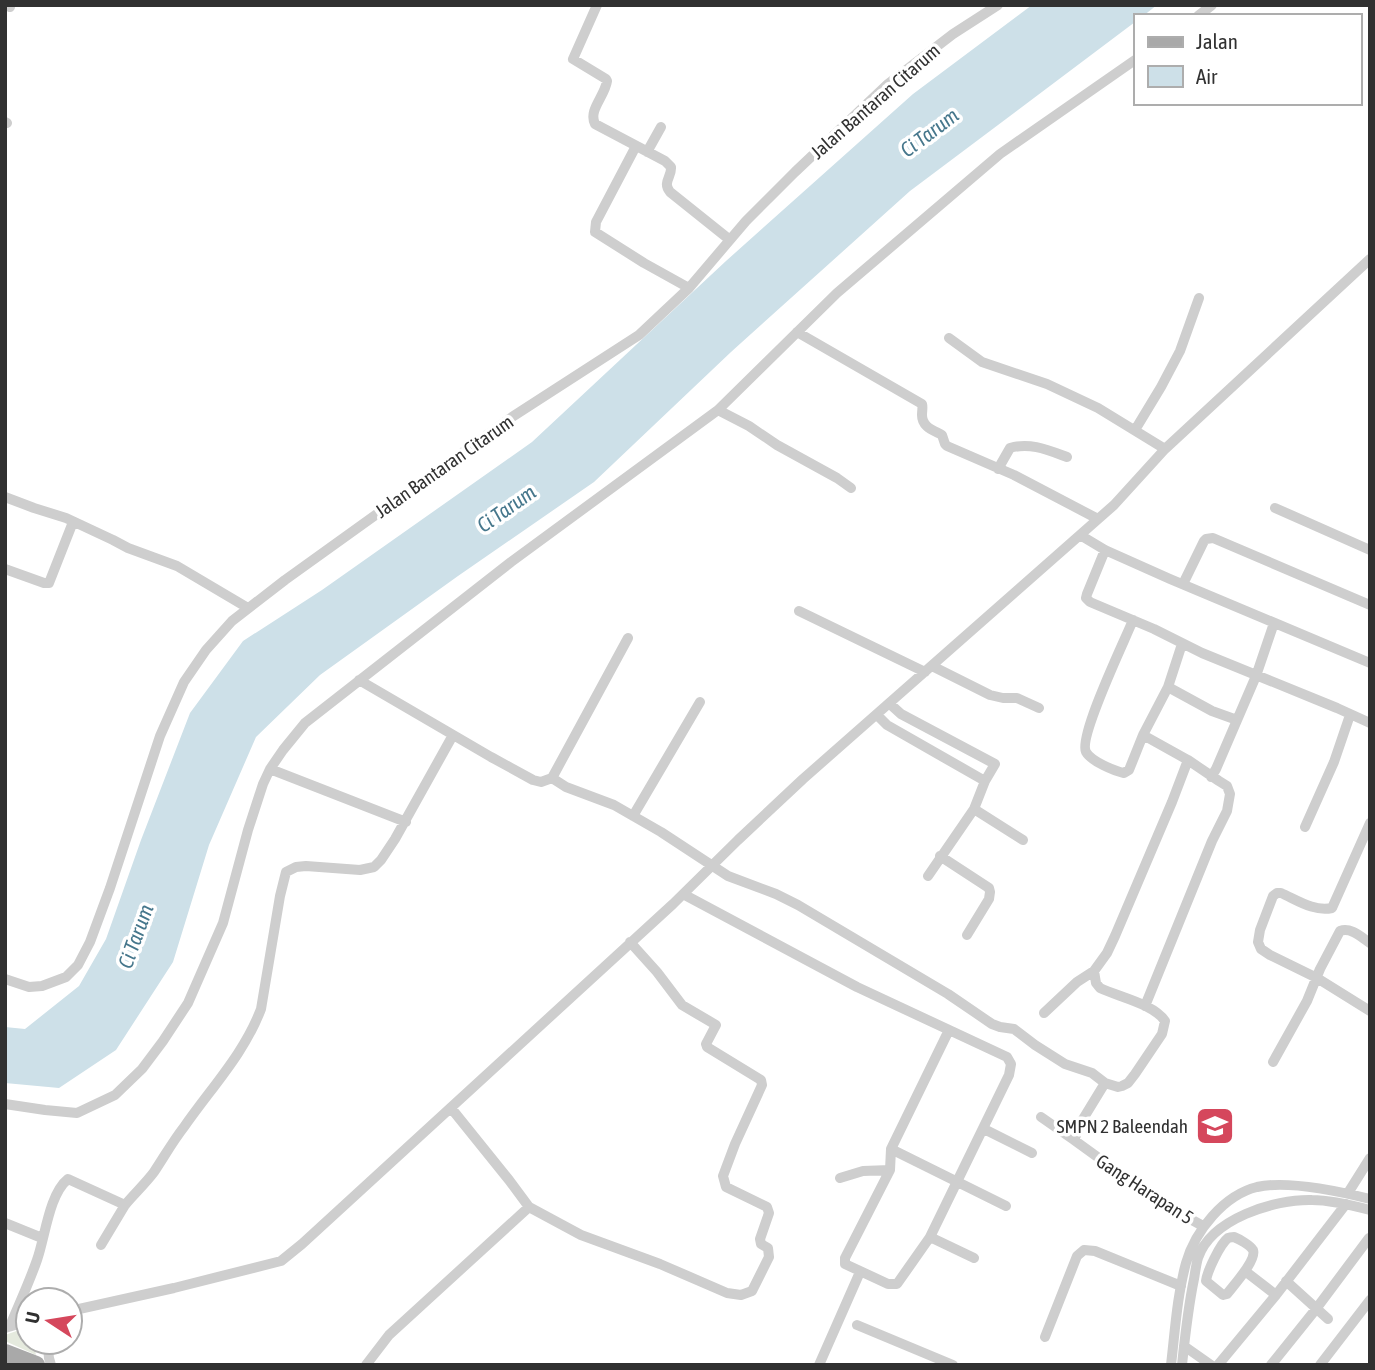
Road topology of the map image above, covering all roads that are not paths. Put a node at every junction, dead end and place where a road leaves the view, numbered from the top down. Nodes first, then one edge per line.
1 (597, 5) edge
2 (998, 5) edge
3 (1134, 61) edge
4 (661, 127) dead end
5 (636, 146) junction
6 (647, 152) junction
7 (730, 240) junction
8 (1370, 258) edge
9 (689, 288) junction
10 (1199, 298) dead end
11 (797, 332) junction
12 (949, 338) dead end
13 (718, 411) junction
14 (1135, 429) junction
15 (1165, 450) junction
16 (1067, 457) dead end
17 (998, 468) junction
18 (851, 488) dead end
19 (5, 497) edge
20 (1275, 508) dead end
21 (1098, 519) junction
22 (73, 522) junction
23 (1080, 535) junction
24 (1105, 550) junction
25 (1370, 550) edge
26 (5, 569) edge
27 (1183, 584) junction
28 (1370, 605) edge
29 (248, 608) junction
30 (799, 611) dead end
31 (1133, 620) junction
32 (1274, 623) junction
33 (628, 638) dead end
34 (1182, 644) junction
35 (1370, 663) edge
36 (929, 669) junction
37 (1256, 676) junction
38 (359, 680) junction
39 (1168, 687) junction
40 (700, 702) dead end
41 (890, 704) junction
42 (1039, 708) dead end
43 (877, 715) junction
44 (1350, 715) junction
45 (1237, 720) junction
46 (1370, 723) edge
47 (453, 735) junction
48 (1143, 735) junction
49 (1188, 760) junction
50 (270, 769) junction
51 (1211, 776) junction
52 (552, 778) junction
53 (985, 781) junction
54 (974, 809) junction
55 (633, 816) junction
56 (406, 822) junction
57 (1370, 823) edge
58 (1304, 827) dead end
59 (1023, 840) dead end
60 (940, 856) junction
61 (712, 867) junction
62 (928, 876) dead end
63 (683, 894) junction
64 (967, 935) dead end
65 (630, 943) junction
66 (1370, 943) edge
67 (1094, 971) junction
68 (1317, 978) junction
69 (5, 979) edge
70 (1145, 1006) junction
71 (1370, 1010) edge
72 (1044, 1013) dead end
73 (949, 1030) junction
74 (1273, 1062) dead end
75 (1105, 1083) junction
76 (5, 1104) edge
77 (451, 1108) junction
78 (1041, 1117) dead end
79 (984, 1129) junction
80 (1074, 1140) junction
81 (891, 1149) junction
82 (1032, 1153) dead end
83 (1370, 1158) edge
84 (890, 1170) junction
85 (840, 1178) dead end
86 (957, 1182) junction
87 (1347, 1199) junction
88 (1370, 1199) edge
89 (125, 1205) junction
90 (1006, 1206) dead end
91 (529, 1207) junction
92 (1370, 1210) edge
93 (5, 1223) edge
94 (1203, 1226) junction
95 (930, 1237) junction
96 (42, 1238) junction
97 (1369, 1238) edge
98 (101, 1245) dead end
99 (974, 1258) dead end
100 (1245, 1271) junction
101 (860, 1272) junction
102 (1286, 1281) junction
103 (1181, 1286) junction
104 (1276, 1295) junction
105 (1370, 1300) edge
106 (84, 1308) edge
107 (1316, 1309) junction
108 (1365, 1313) edge
109 (1328, 1319) dead end
110 (857, 1325) dead end
111 (7, 1327) edge
112 (1045, 1337) dead end
113 (1184, 1346) junction
114 (5, 1353) edge
115 (36, 1365) edge
116 (366, 1365) edge
117 (819, 1365) edge
118 (953, 1365) edge
119 (1171, 1365) edge
120 (1182, 1365) edge
121 (1210, 1365) edge
122 (1218, 1365) edge
123 (1271, 1365) edge
124 (1320, 1365) edge

1 - 5 street
2 - 7 street, Jalan Bantaran Citarum
3 - 11 street
4 - 6 street
5 - 6 street
5 - 9 street
6 - 7 street
7 - 9 street, Jalan Bantaran Citarum
8 - 15 street
9 - 29 street, Jalan Bantaran Citarum
10 - 14 street
11 - 13 street
11 - 17 street
12 - 14 street
13 - 18 street
13 - 38 street
14 - 15 street
15 - 21 street
16 - 17 street
17 - 21 street
19 - 22 street
20 - 25 street
21 - 23 street
22 - 26 street
22 - 29 street
23 - 24 street
23 - 36 street
24 - 27 street
24 - 31 street
27 - 28 street
27 - 32 street
29 - 69 street, Jalan Bantaran Citarum
30 - 36 street
31 - 34 street
31 - 48 street
32 - 35 street
32 - 37 street
33 - 52 street
34 - 37 street
34 - 39 street
36 - 41 street
36 - 42 street
37 - 44 street
37 - 45 street
38 - 47 street
38 - 50 street
39 - 45 street
39 - 48 street
40 - 55 street
41 - 43 street
41 - 53 street
43 - 53 street
43 - 61 street
44 - 46 street
44 - 58 street
45 - 51 street
47 - 52 street
47 - 56 street
48 - 49 street
49 - 51 street
49 - 67 street
50 - 56 street
50 - 76 street
51 - 70 street
52 - 55 street
53 - 54 street
54 - 59 street
54 - 60 street
55 - 61 street
56 - 89 street
57 - 68 street
60 - 62 street
60 - 64 street
61 - 63 street
61 - 75 street
63 - 65 street
63 - 73 street
65 - 77 street
65 - 91 street
66 - 68 street
67 - 70 street
67 - 72 street
68 - 71 street
68 - 74 street
70 - 75 street
73 - 79 street
73 - 81 street
75 - 80 street
77 - 91 street
77 - 106 street
78 - 80 street, Gang Harapan 5
79 - 82 street
79 - 86 street
80 - 94 street, Gang Harapan 5
81 - 84 street
81 - 86 street
83 - 87 street
84 - 85 street
84 - 101 street
86 - 90 street
86 - 95 street
87 - 88 street
87 - 92 street
87 - 94 street
87 - 102 street
87 - 113 street
89 - 96 street
89 - 98 street
91 - 116 street
93 - 96 street
94 - 103 street
95 - 99 street
95 - 101 street
96 - 111 street
97 - 107 street
100 - 100 street
100 - 104 street
101 - 117 street
102 - 104 street
102 - 107 street
103 - 112 street
103 - 119 street
104 - 122 street
105 - 108 street
107 - 109 street
107 - 123 street
108 - 124 street
110 - 118 street
113 - 120 street
113 - 121 street
114 - 115 main road

